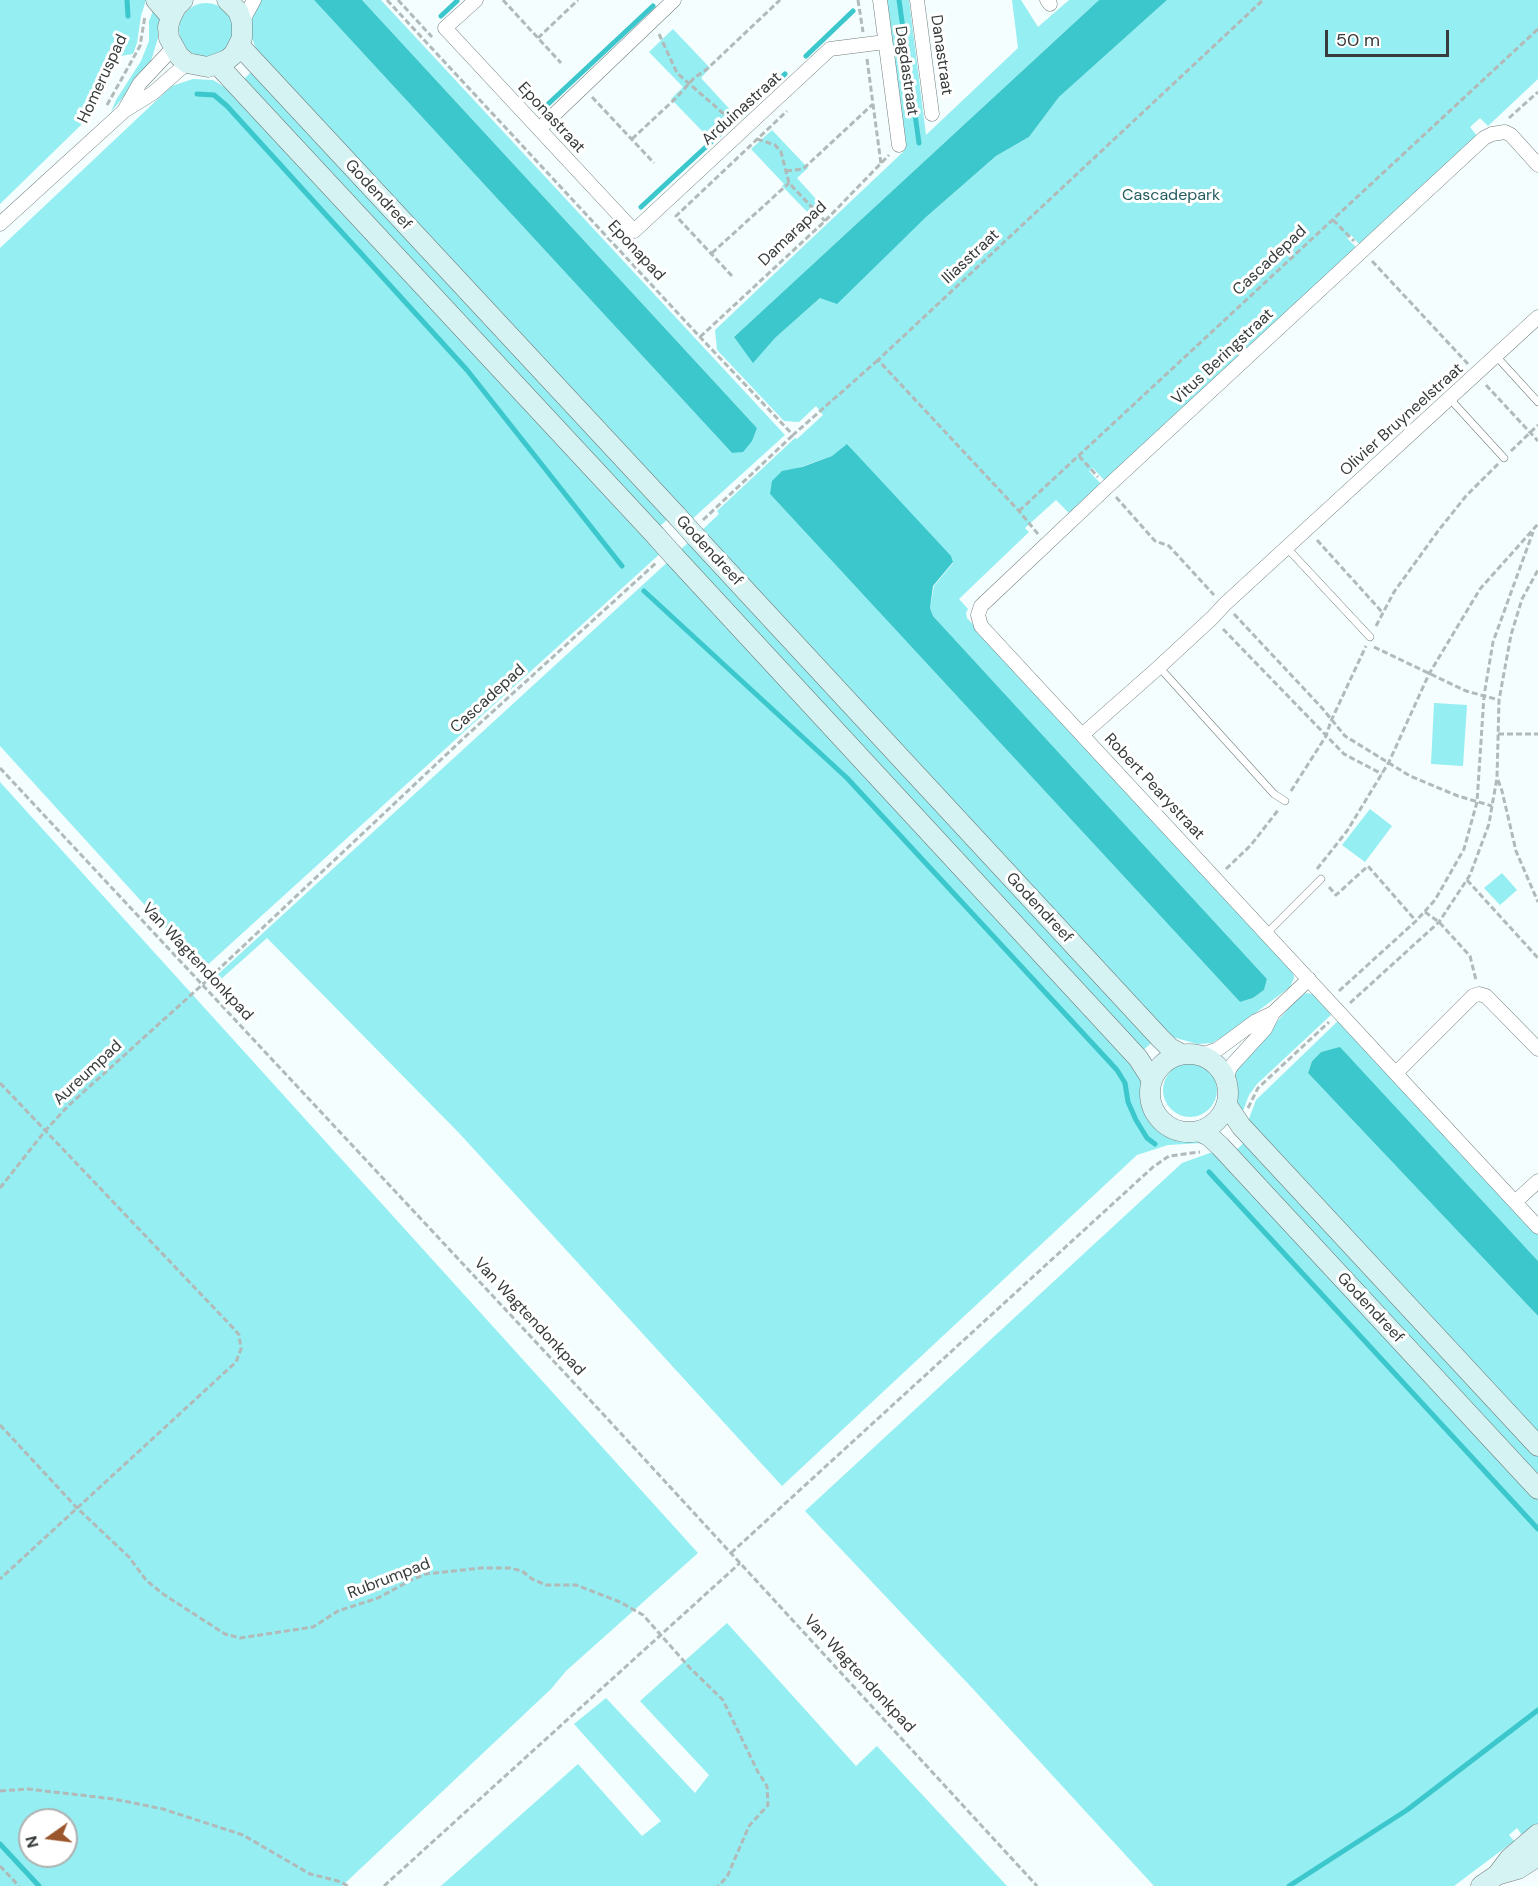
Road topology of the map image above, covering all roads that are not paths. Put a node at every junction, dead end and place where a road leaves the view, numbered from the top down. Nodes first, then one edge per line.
1 (183, 0) edge
2 (227, 0) edge
3 (254, 0) edge
4 (476, 0) edge
5 (674, 0) edge
6 (880, 0) edge
7 (917, 0) edge
8 (151, 5) edge
9 (171, 17) junction
10 (242, 22) junction
11 (885, 42) junction
12 (239, 45) junction
13 (180, 55) junction
14 (218, 65) junction
15 (124, 111) junction
16 (932, 114) dead end
17 (539, 129) junction
18 (899, 146) road end
19 (1538, 165) edge
20 (0, 224) edge
21 (634, 231) joint
22 (1538, 317) edge
23 (1497, 356) junction
24 (1450, 399) junction
25 (1538, 402) edge
26 (1504, 458) dead end
27 (1286, 547) junction
28 (978, 615) joint
29 (1369, 640) road end
30 (1159, 667) junction
31 (1082, 735) junction
32 (1285, 801) dead end
33 (1321, 879) road end
34 (1266, 934) junction
35 (1309, 980) junction
36 (1273, 1013) junction
37 (1538, 1049) edge
38 (1181, 1054) junction
39 (1202, 1055) junction
40 (1395, 1073) junction
41 (1152, 1080) junction
42 (1227, 1081) junction
43 (1227, 1105) junction
44 (1198, 1131) junction
45 (1538, 1181) edge
46 (1515, 1202) junction
47 (1538, 1227) edge
48 (1538, 1446) edge
49 (1538, 1489) edge
50 (1538, 1834) edge
51 (1538, 1857) edge
52 (1489, 1880) edge

1 - 9 main road
2 - 10 main road
3 - 10 street
4 - 17 street, Eponastraat
5 - 17 street
6 - 11 street, Dagdastraat
7 - 16 street, Danastraat
8 - 9 main road
9 - 13 main road
10 - 12 main road
11 - 18 street, Dagdastraat
11 - 21 street, Arduinastraat
12 - 14 main road
12 - 38 main road, Godendreef, bridge
13 - 14 main road
13 - 15 street, Homeruspad
13 - 15 street, Homeruspad
14 - 41 main road, Godendreef, bridge
15 - 20 street, Homeruspad
17 - 21 street, Eponastraat
19 - 28 street, Vitus Beringstraat
22 - 23 street, Olivier Bruyneelstraat
23 - 24 street, Olivier Bruyneelstraat
23 - 25 lane
24 - 26 lane
24 - 27 street, Olivier Bruyneelstraat
27 - 29 lane
27 - 30 street, Olivier Bruyneelstraat
28 - 31 street, Robert Pearystraat
30 - 31 street, Olivier Bruyneelstraat
30 - 32 lane
31 - 34 street, Robert Pearystraat
33 - 34 lane
34 - 35 street, Robert Pearystraat
35 - 36 street
35 - 40 street, Robert Pearystraat
36 - 39 street
36 - 42 street
37 - 40 street
38 - 39 main road
38 - 41 main road
39 - 42 main road
40 - 46 street, Robert Pearystraat
41 - 44 main road
42 - 43 main road
43 - 44 main road
43 - 48 main road, Godendreef
44 - 49 main road, Godendreef
45 - 46 street
46 - 47 street, Robert Pearystraat
50 - 52 main road
51 - 52 main road

